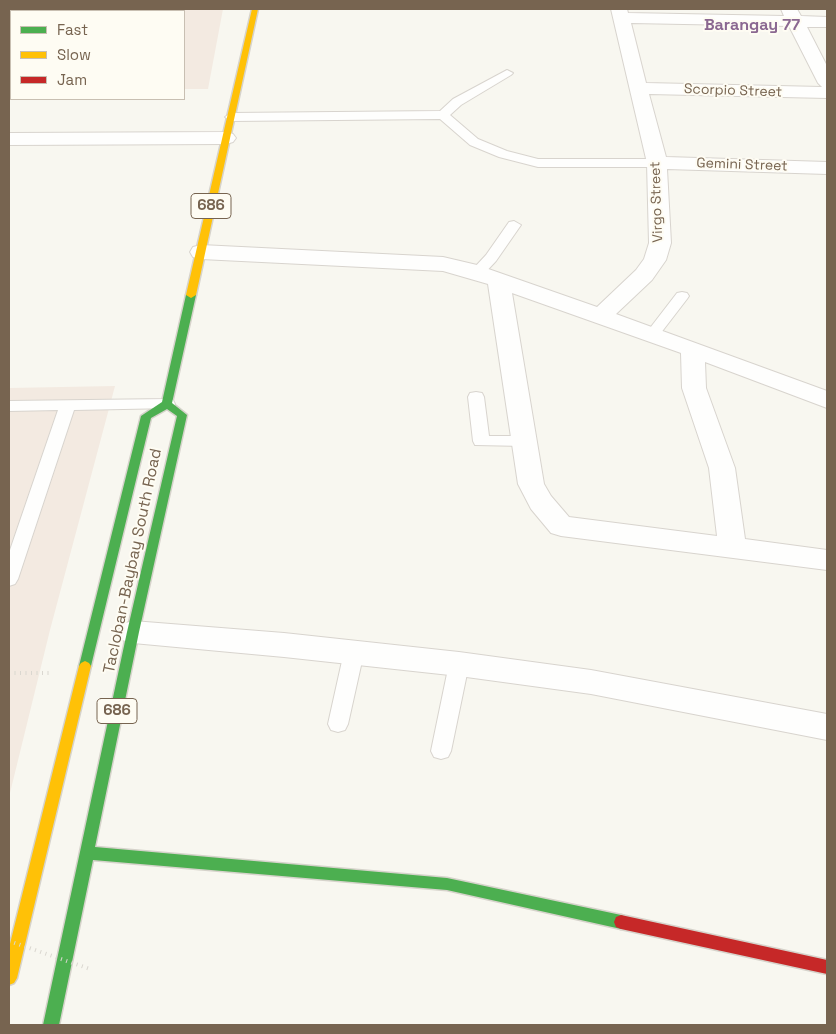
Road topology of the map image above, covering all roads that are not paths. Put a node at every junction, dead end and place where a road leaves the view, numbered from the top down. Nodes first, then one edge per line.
1 (255, 9) edge
2 (620, 13) edge
3 (792, 15) edge
4 (827, 22) edge
5 (507, 73) dead end
6 (827, 84) edge
7 (638, 88) junction
8 (827, 93) edge
9 (442, 115) junction
10 (231, 117) junction
11 (226, 138) junction
12 (9, 139) edge
13 (658, 163) junction
14 (827, 168) edge
15 (514, 225) dead end
16 (201, 252) junction
17 (488, 277) junction
18 (682, 296) dead end
19 (600, 317) junction
20 (652, 335) junction
21 (693, 349) junction
22 (476, 397) dead end
23 (827, 400) edge
24 (167, 404) junction
25 (68, 405) junction
26 (9, 406) edge
27 (524, 441) junction
28 (732, 546) junction
29 (827, 560) edge
30 (9, 579) edge
31 (133, 632) junction
32 (354, 652) junction
33 (459, 664) junction
34 (338, 724) dead end
35 (827, 726) edge
36 (441, 751) dead end
37 (88, 853) junction
38 (827, 967) edge
39 (9, 978) edge
40 (51, 1025) edge

1 - 10 main road, 686
2 - 3 street
2 - 7 street, Virgo Street
3 - 4 street
3 - 6 street
5 - 9 lane
7 - 8 street, Scorpio Street
7 - 13 street, Virgo Street
9 - 10 lane
9 - 13 lane
10 - 11 main road, 686
11 - 12 street
11 - 16 main road, 686
13 - 14 street, Gemini Street
13 - 19 street, Virgo Street
15 - 17 lane
16 - 17 street
16 - 24 main road, 686
17 - 19 street
17 - 27 street
18 - 20 lane
19 - 20 street
20 - 21 street
21 - 23 street
21 - 28 street
22 - 27 lane
24 - 25 lane
24 - 31 main road, Tacloban-Baybay South Road / 686
24 - 39 main road, Tacloban-Baybay South Road / 686
25 - 26 lane
25 - 30 lane
27 - 28 street
28 - 29 street
31 - 32 street
31 - 37 main road, Tacloban-Baybay South Road / 686
32 - 33 street
32 - 34 lane
33 - 35 street
33 - 36 lane
37 - 38 main road
37 - 40 main road, Tacloban-Baybay South Road / 686

